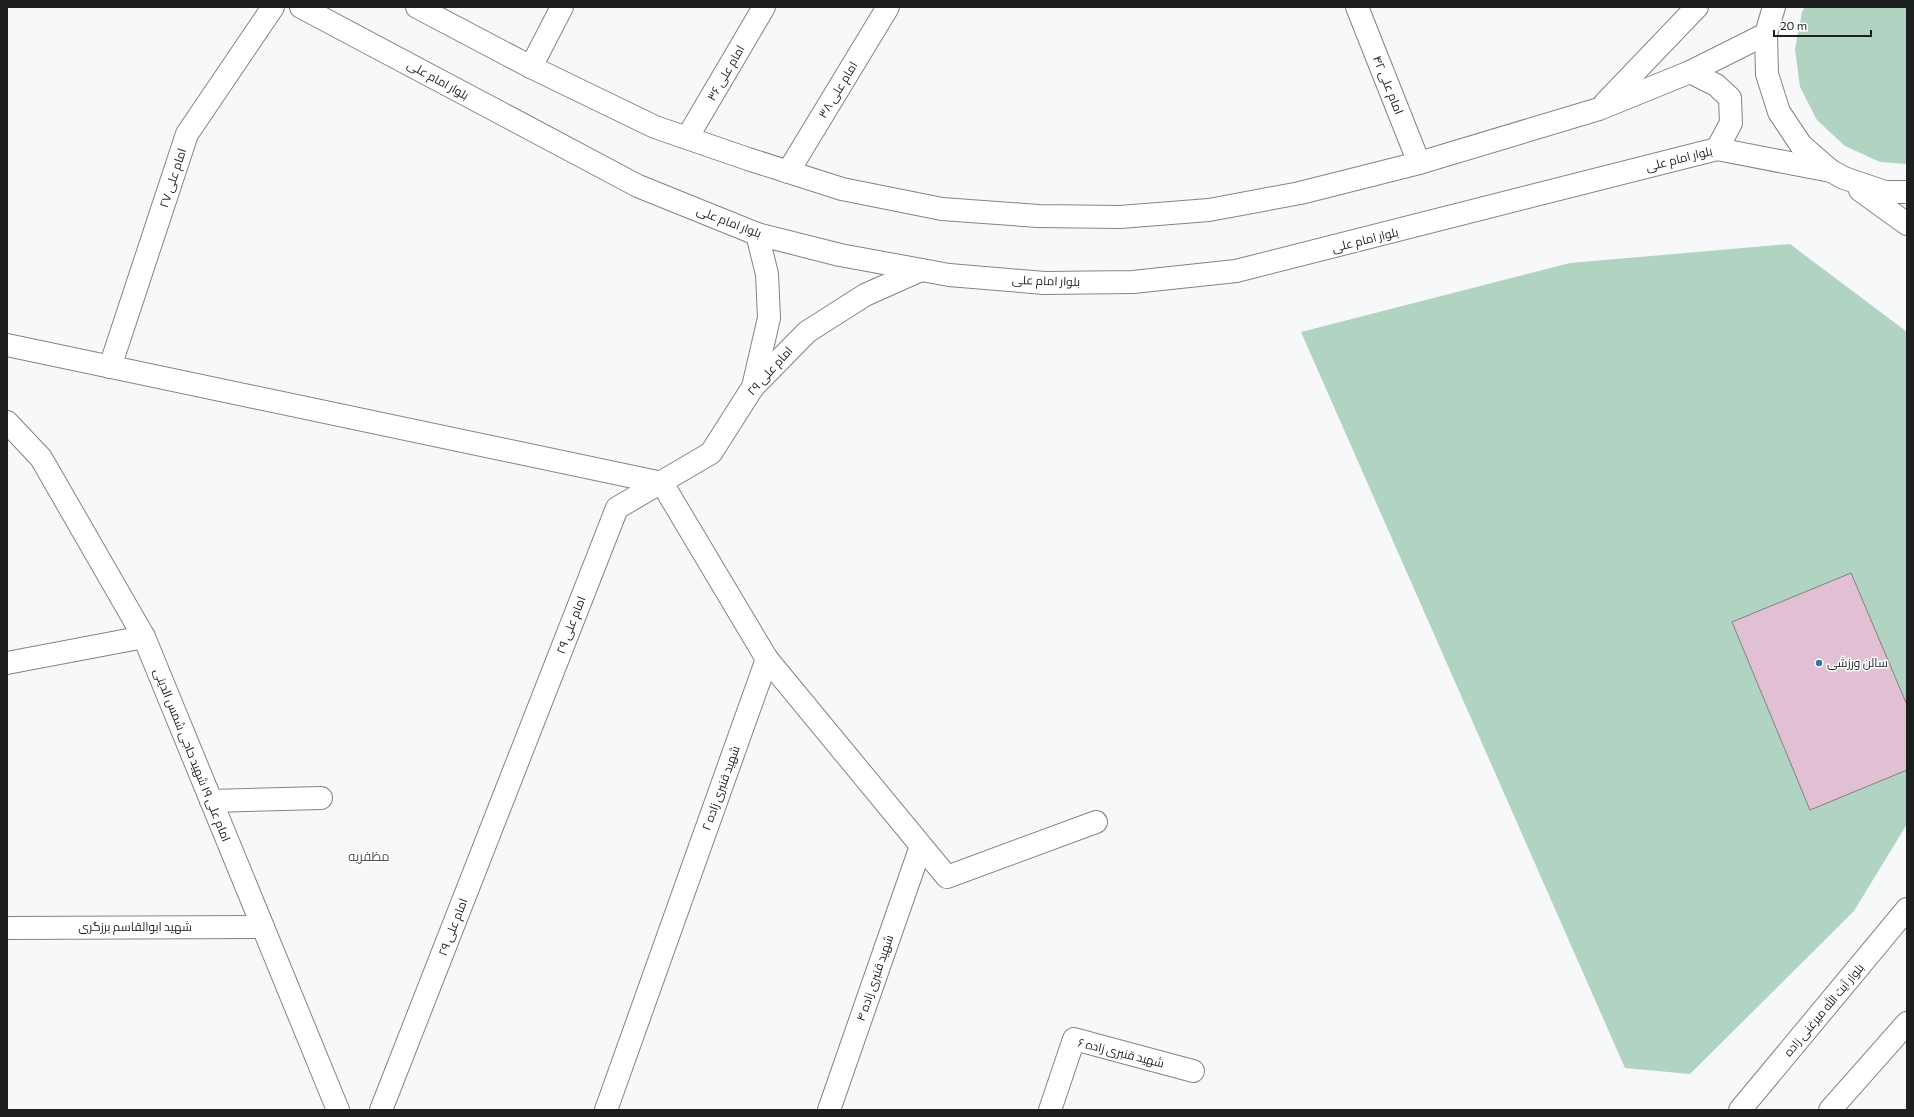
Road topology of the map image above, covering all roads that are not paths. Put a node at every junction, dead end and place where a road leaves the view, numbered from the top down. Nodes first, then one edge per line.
1 (273, 7) edge
2 (301, 7) edge
3 (418, 7) edge
4 (562, 7) edge
5 (764, 7) edge
6 (888, 7) edge
7 (1357, 7) edge
8 (1697, 7) edge
9 (1774, 7) edge
10 (1766, 34) junction
11 (531, 67) junction
12 (1690, 72) junction
13 (1599, 109) junction
14 (687, 138) junction
15 (1717, 149) junction
16 (1419, 163) junction
17 (788, 172) junction
18 (1838, 175) junction
19 (1907, 192) edge
20 (1907, 224) edge
21 (757, 234) junction
22 (921, 270) junction
23 (7, 345) edge
24 (110, 367) junction
25 (753, 387) junction
26 (7, 422) edge
27 (662, 483) junction
28 (144, 637) junction
29 (767, 659) junction
30 (7, 663) edge
31 (321, 798) dead end
32 (211, 801) junction
33 (1096, 822) dead end
34 (921, 846) junction
35 (1907, 909) edge
36 (263, 927) junction
37 (7, 928) edge
38 (1907, 1023) edge
39 (1194, 1071) dead end
40 (338, 1110) edge
41 (381, 1110) edge
42 (606, 1110) edge
43 (829, 1110) edge
44 (1050, 1110) edge
45 (1740, 1110) edge
46 (1830, 1110) edge

1 - 24 street, امام علی ۲۷
2 - 21 street, بلوار امام علی
3 - 11 street
4 - 11 street
5 - 14 street, امام علی ۳۶
6 - 17 street, امام علی ۳۸
7 - 16 street, امام علی ۴۲
8 - 13 street
9 - 10 street
10 - 12 street
10 - 18 street
11 - 14 street
12 - 13 street
12 - 15 street
13 - 16 street
14 - 17 street
15 - 18 street, بلوار امام علی
15 - 22 street, بلوار امام علی
16 - 17 street
18 - 19 street
18 - 20 street
21 - 22 street, بلوار امام علی
21 - 25 street
22 - 25 street, امام علی ۲۹
23 - 24 street
24 - 27 street
25 - 27 street, امام علی ۲۹
26 - 28 street, امام علی ۱۹ شهید حاجی شمس الدینی
27 - 29 street
27 - 41 street, امام علی ۲۹
28 - 30 street
28 - 32 street, امام علی ۱۹ شهید حاجی شمس الدینی
29 - 34 street
29 - 42 street, شهید قنبری زاده ۲
31 - 32 street
32 - 36 street, امام علی ۱۹ شهید حاجی شمس الدینی
33 - 34 street
34 - 43 street, شهید قنبری زاده ۴
35 - 45 street, بلوار آیت الله میرغنی زاده
36 - 37 street, شهید ابوالقاسم برزگری
36 - 40 street, امام علی ۱۹ شهید حاجی شمس الدینی
38 - 46 street
39 - 44 street, شهید قنبری زاده ۶

